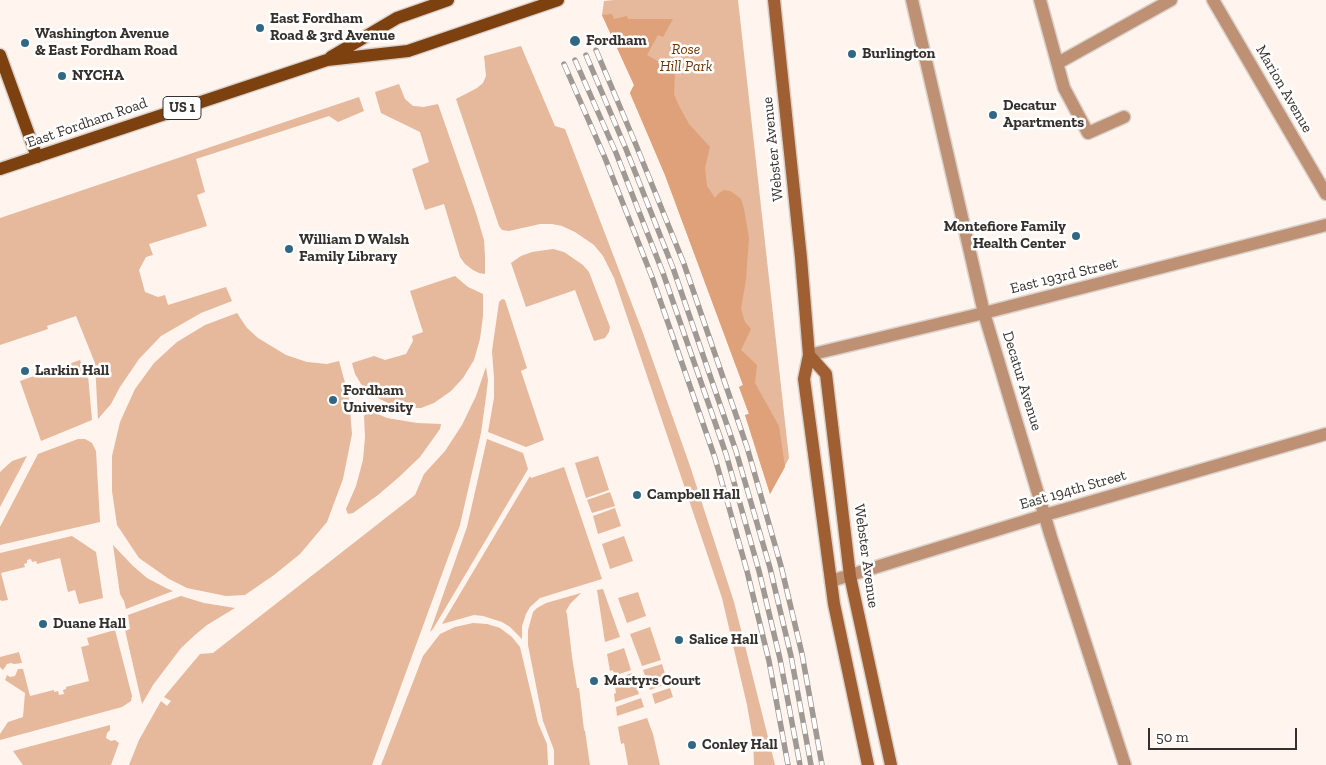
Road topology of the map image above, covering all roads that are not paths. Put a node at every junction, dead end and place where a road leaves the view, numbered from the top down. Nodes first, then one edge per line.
1 (448, 0) edge
2 (558, 0) edge
3 (774, 0) edge
4 (912, 0) edge
5 (1040, 0) edge
6 (1171, 0) edge
7 (1213, 0) edge
8 (0, 55) edge
9 (327, 60) junction
10 (1058, 63) junction
11 (1124, 117) dead end
12 (36, 157) junction
13 (0, 169) edge
14 (1326, 194) edge
15 (1326, 225) edge
16 (984, 313) junction
17 (809, 355) junction
18 (1326, 434) edge
19 (1045, 515) junction
20 (850, 576) junction
21 (831, 582) junction
22 (868, 765) edge
23 (891, 765) edge
24 (1124, 765) edge

1 - 9 main road, East Fordham Road / US 1
2 - 9 main road, East Fordham Road
3 - 17 main road, Webster Avenue
4 - 16 street, Decatur Avenue
5 - 10 street
6 - 10 street
7 - 14 street, Marion Avenue
8 - 12 main road
9 - 12 main road, East Fordham Road / US 1
10 - 11 street
12 - 13 main road, East Fordham Road / US 1
15 - 16 street, East 193rd Street
16 - 17 street, East 193rd Street
16 - 19 street, Decatur Avenue
17 - 20 main road, Webster Avenue
17 - 21 main road, Webster Avenue
18 - 19 street, East 194th Street
19 - 20 street, East 194th Street
19 - 24 street, Decatur Avenue
20 - 21 street, East 194th Street
20 - 23 main road, Webster Avenue
21 - 22 main road, Webster Avenue

